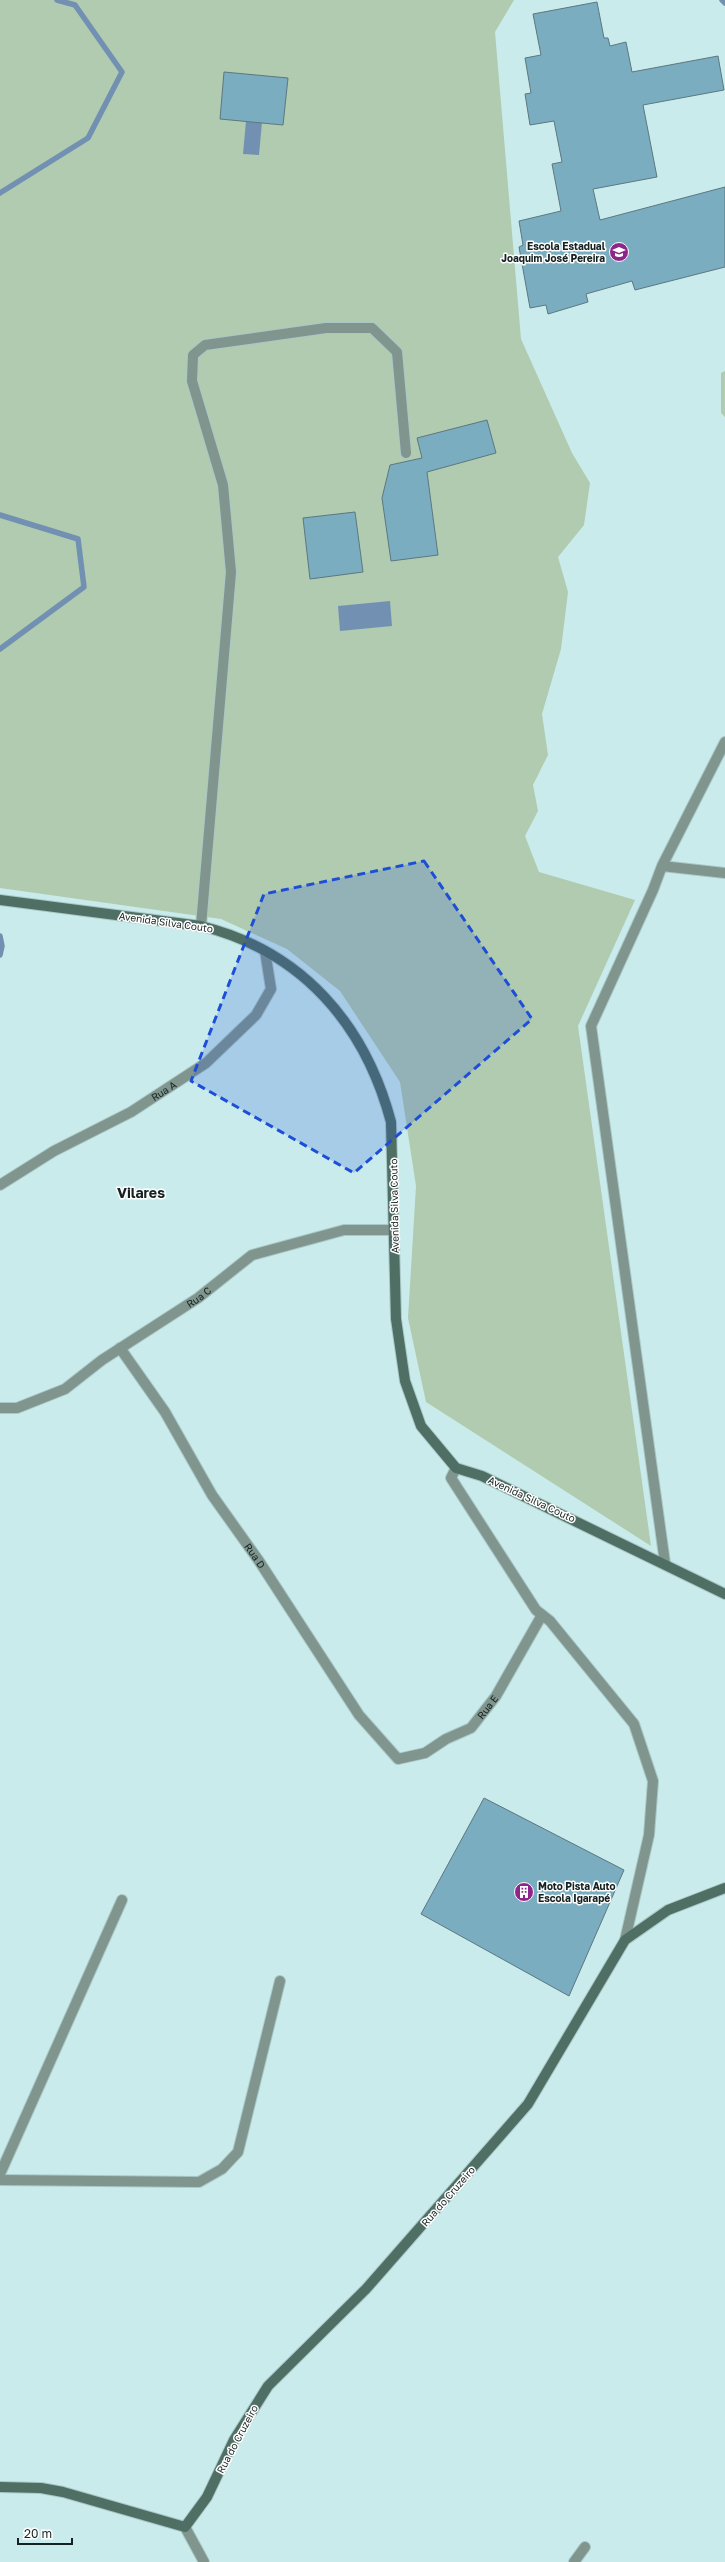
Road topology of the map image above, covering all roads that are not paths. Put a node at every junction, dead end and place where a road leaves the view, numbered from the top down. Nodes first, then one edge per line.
1 (406, 454) dead end
2 (725, 742) edge
3 (662, 866) junction
4 (725, 873) edge
5 (0, 900) edge
6 (201, 926) junction
7 (265, 951) junction
8 (0, 1185) edge
9 (394, 1230) junction
10 (120, 1348) junction
11 (0, 1408) edge
12 (456, 1468) junction
13 (665, 1563) junction
14 (725, 1594) edge
15 (542, 1614) junction
16 (398, 1759) joint
17 (725, 1888) edge
18 (122, 1900) dead end
19 (625, 1940) junction
20 (280, 1981) dead end
21 (0, 2174) edge
22 (0, 2180) edge
23 (0, 2487) edge
24 (185, 2527) junction
25 (585, 2547) dead end
26 (204, 2562) edge
27 (574, 2562) edge

1 - 6 street
2 - 3 street
3 - 4 street
3 - 13 street
5 - 6 main road, Avenida Silva Couto
6 - 7 main road, Avenida Silva Couto
7 - 8 street, Rua A
7 - 9 main road, Avenida Silva Couto
9 - 10 street, Rua C
9 - 12 main road, Avenida Silva Couto
10 - 11 street, Rua C
10 - 16 street, Rua D
12 - 13 main road, Avenida Silva Couto
12 - 15 street
13 - 14 main road, Avenida Silva Couto
15 - 16 street, Rua E
15 - 19 street
17 - 19 main road, Rua do Cruzeiro
18 - 21 street
19 - 24 main road, Rua do Cruzeiro
20 - 22 street
23 - 24 main road
24 - 26 street
25 - 27 street

